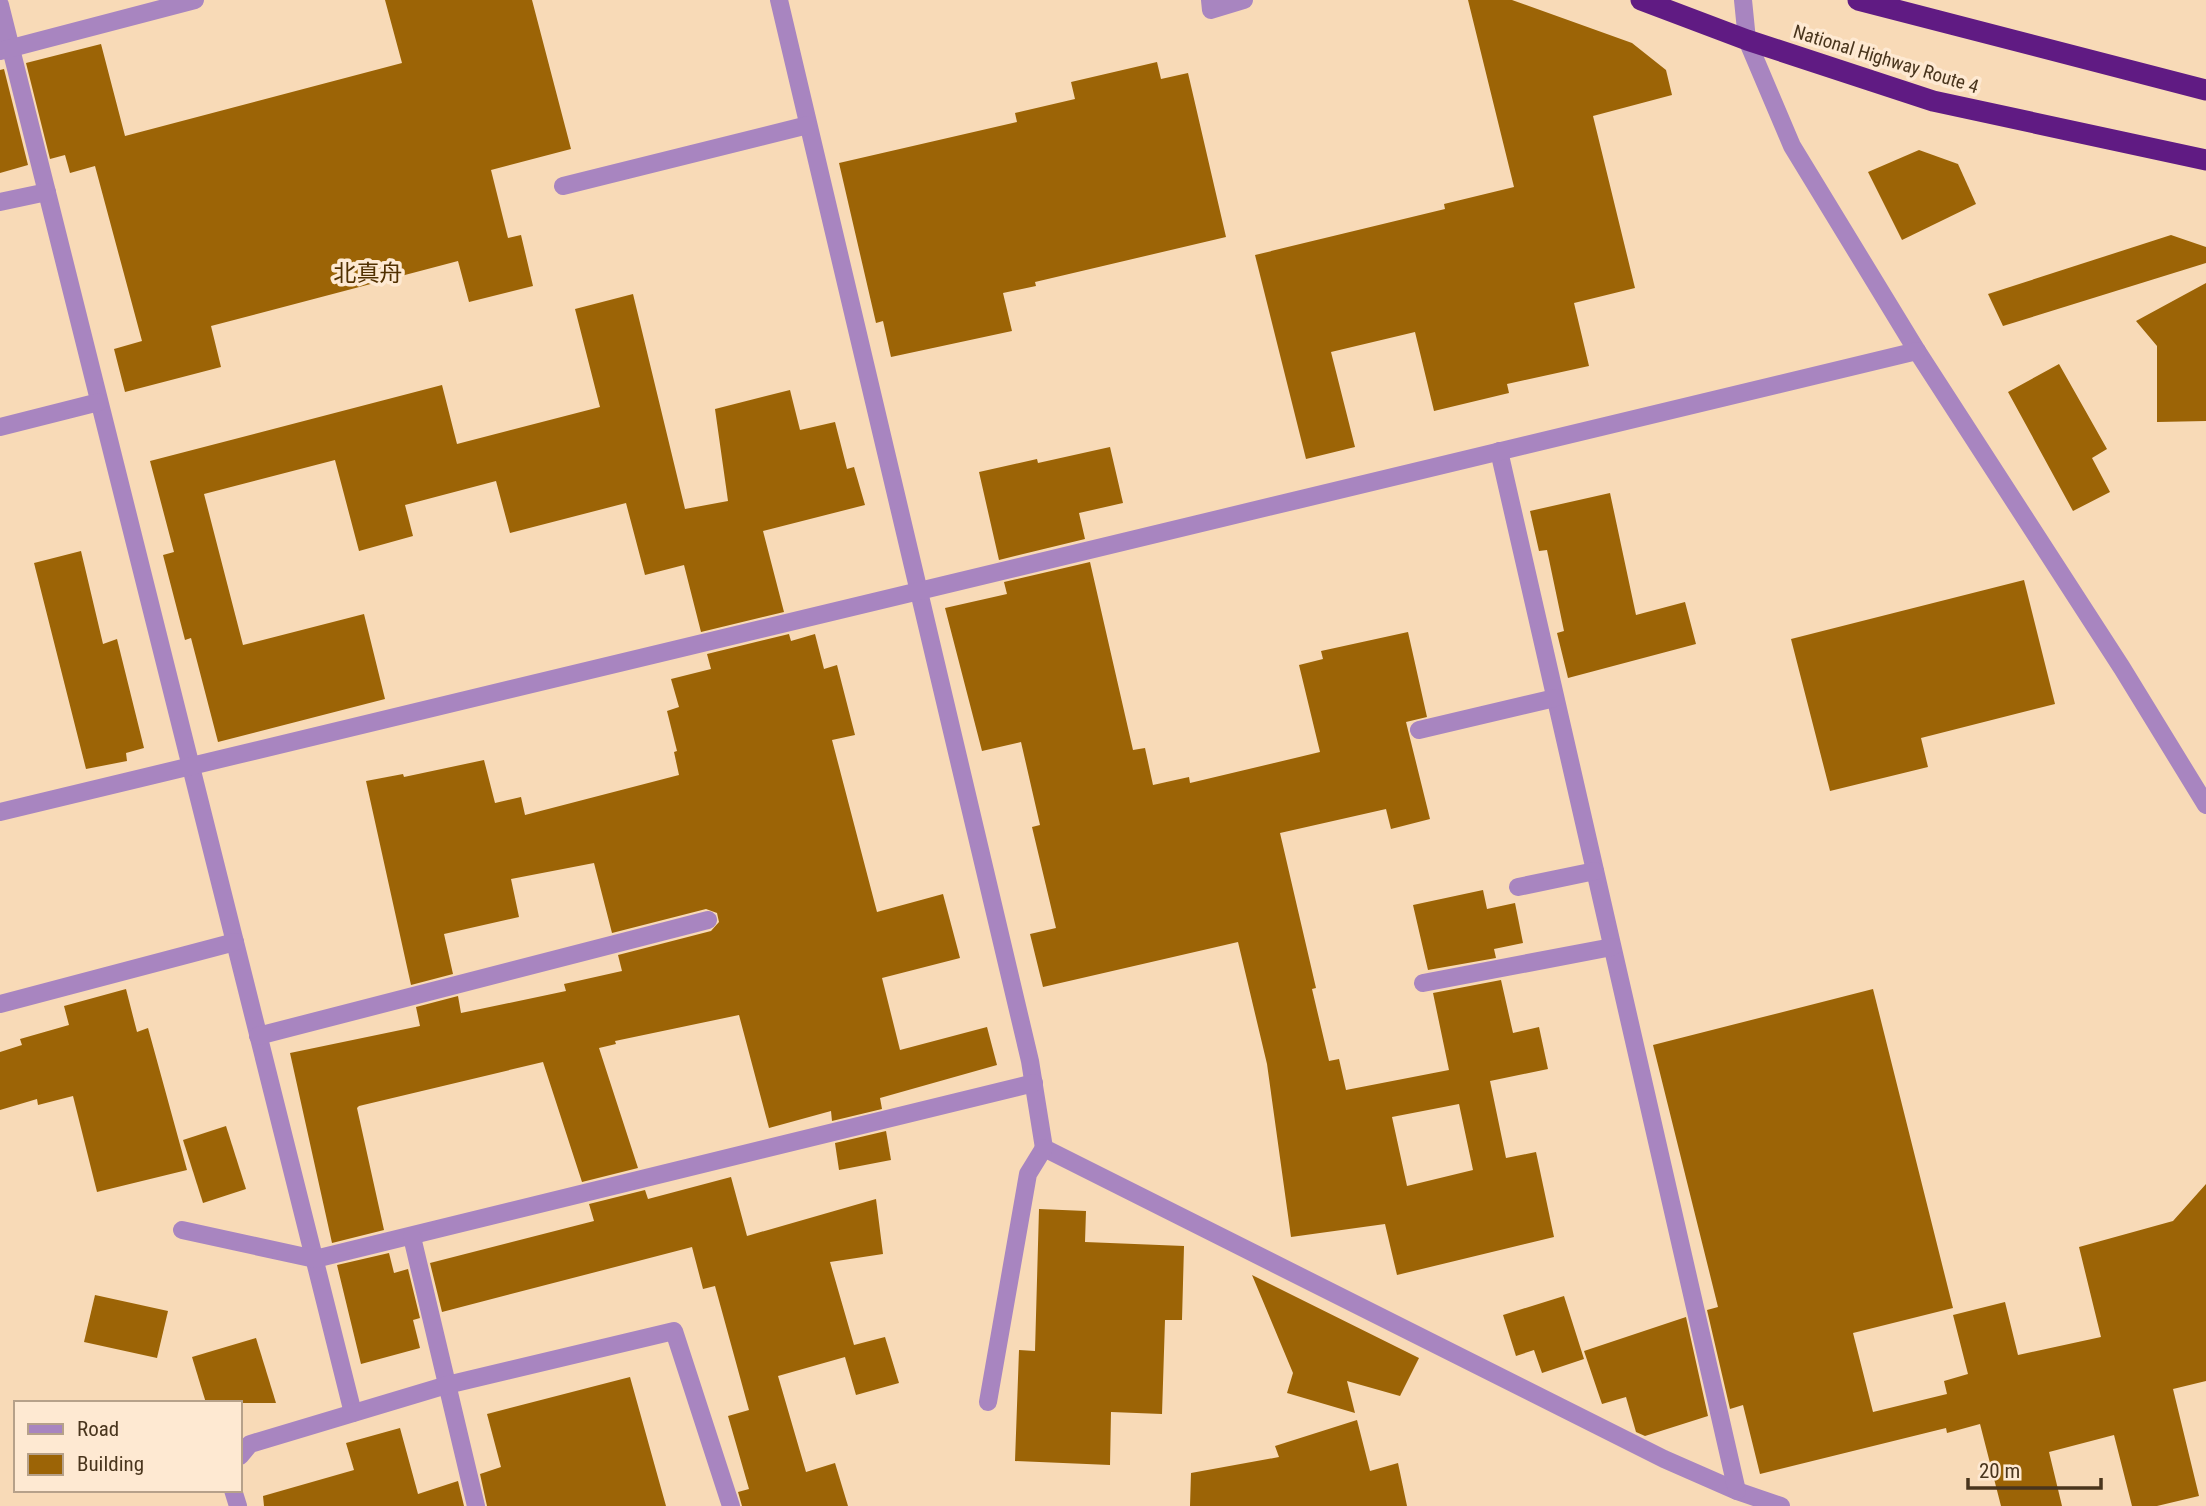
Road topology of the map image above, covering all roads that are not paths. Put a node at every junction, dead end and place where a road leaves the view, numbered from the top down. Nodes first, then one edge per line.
1 (195, 0) edge
2 (779, 0) edge
3 (1210, 0) edge
4 (1244, 0) edge
5 (1641, 0) edge
6 (1743, 0) edge
7 (1858, 0) edge
8 (0, 5) edge
9 (1747, 40) junction
10 (5, 49) edge
11 (2206, 90) edge
12 (808, 125) junction
13 (2206, 160) edge
14 (562, 186) dead end
15 (47, 192) junction
16 (0, 202) edge
17 (1917, 351) junction
18 (99, 402) junction
19 (0, 427) edge
20 (1499, 451) junction
21 (919, 590) junction
22 (1555, 698) junction
23 (1419, 730) dead end
24 (191, 766) junction
25 (2206, 805) edge
26 (0, 812) edge
27 (1595, 871) junction
28 (1518, 887) dead end
29 (708, 920) dead end
30 (235, 942) junction
31 (1612, 947) junction
32 (1423, 983) dead end
33 (0, 1004) edge
34 (258, 1036) junction
35 (1034, 1083) junction
36 (1044, 1148) junction
37 (182, 1230) dead end
38 (412, 1237) junction
39 (315, 1259) junction
40 (447, 1385) junction
41 (988, 1402) dead end
42 (353, 1413) junction
43 (242, 1454) edge
44 (1737, 1491) junction
45 (476, 1506) edge
46 (731, 1506) edge
47 (1781, 1506) edge

1 - 10 street
2 - 12 street
3 - 4 street
5 - 9 highway, National Highway Route 4
6 - 9 street
7 - 11 highway
8 - 10 street
9 - 13 highway, National Highway Route 4
9 - 17 street
10 - 15 street
12 - 14 street
12 - 21 street
15 - 16 street
15 - 18 street
17 - 20 street
17 - 25 street
18 - 19 street
18 - 24 street
20 - 21 street
20 - 22 street
21 - 24 street
21 - 35 street
22 - 23 street
22 - 27 street
24 - 26 street
24 - 30 street
27 - 28 street
27 - 31 street
29 - 34 street
30 - 33 street
30 - 34 street
31 - 32 street
31 - 44 street
34 - 39 street
35 - 36 street
35 - 38 street
36 - 41 street
36 - 44 street
37 - 39 street
38 - 39 street
38 - 40 street
39 - 42 street
40 - 42 street
40 - 45 street
40 - 46 street
42 - 43 street
44 - 47 street

